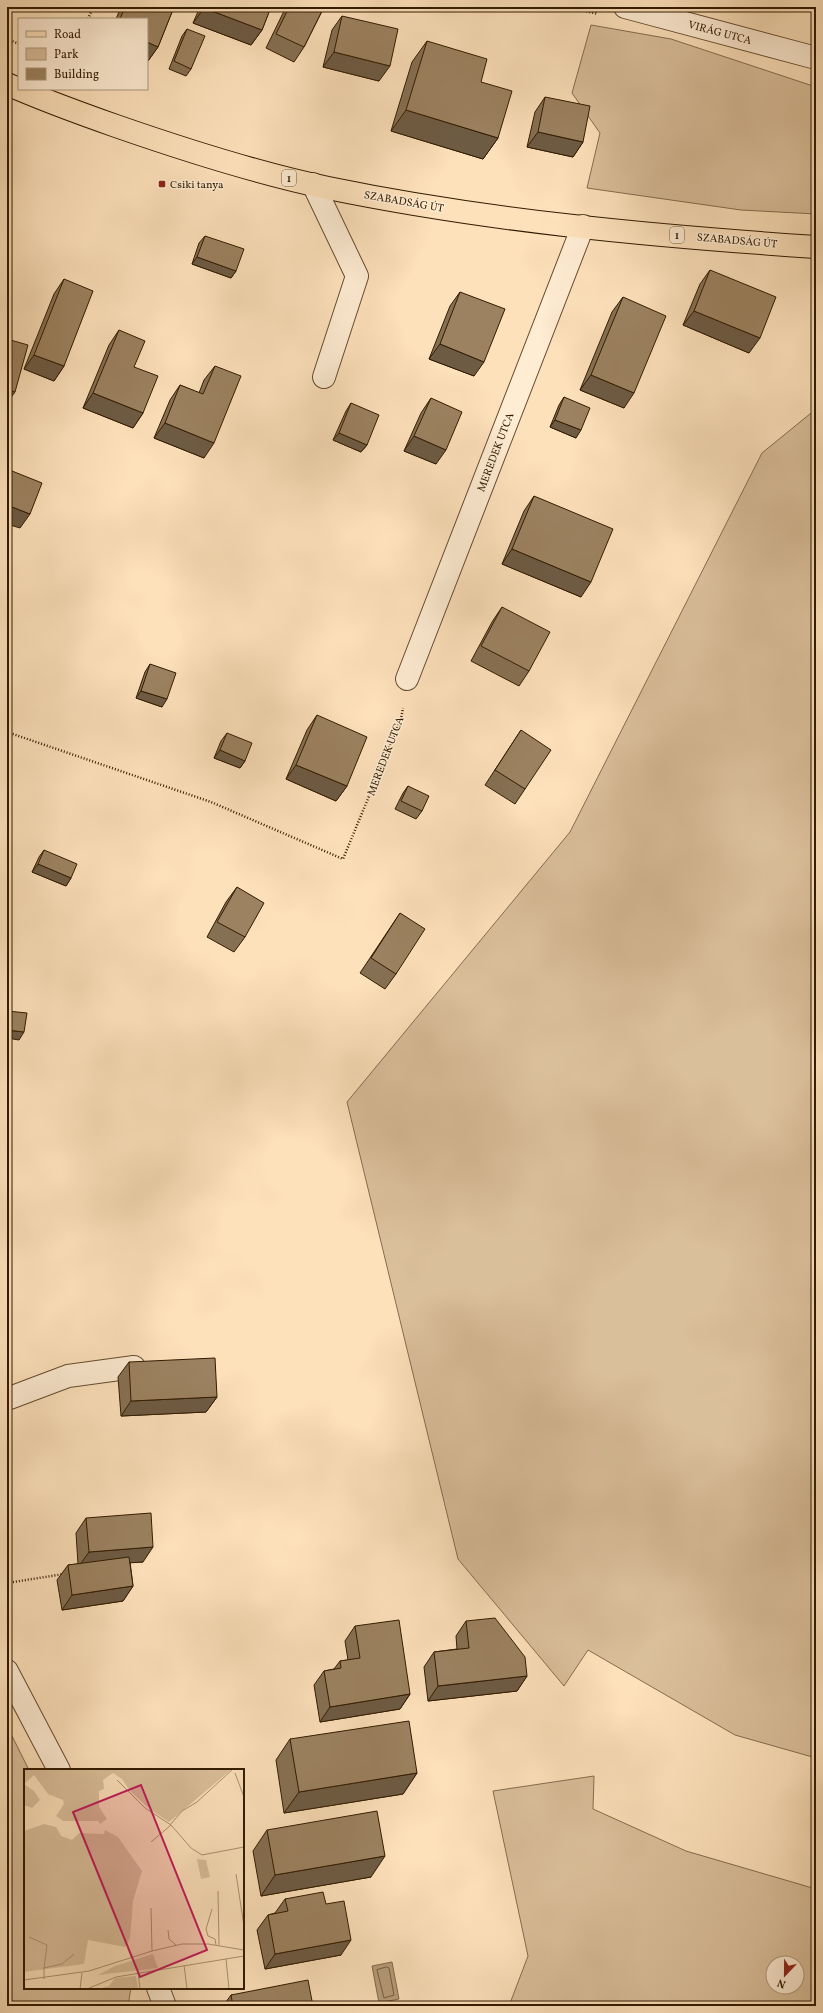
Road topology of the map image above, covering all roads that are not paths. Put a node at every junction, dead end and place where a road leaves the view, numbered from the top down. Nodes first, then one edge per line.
1 (625, 7) edge
2 (816, 58) edge
3 (7, 84) edge
4 (18, 89) edge
5 (20, 90) edge
6 (313, 184) junction
7 (583, 226) junction
8 (816, 247) edge
9 (324, 377) dead end
10 (407, 680) road end
11 (134, 1368) edge
12 (7, 1399) edge
13 (7, 1671) edge
14 (58, 1769) edge
15 (158, 1989) edge
16 (165, 2006) edge

1 - 2 street, VIRÁG UTCA
3 - 4 main road, SZABADSÁG ÚT / 1
5 - 6 main road, SZABADSÁG ÚT / 1
6 - 7 main road, SZABADSÁG ÚT / 1
6 - 9 street
7 - 8 main road, SZABADSÁG ÚT / 1
7 - 10 street, MEREDEK UTCA
11 - 12 street
13 - 14 street
15 - 16 street

